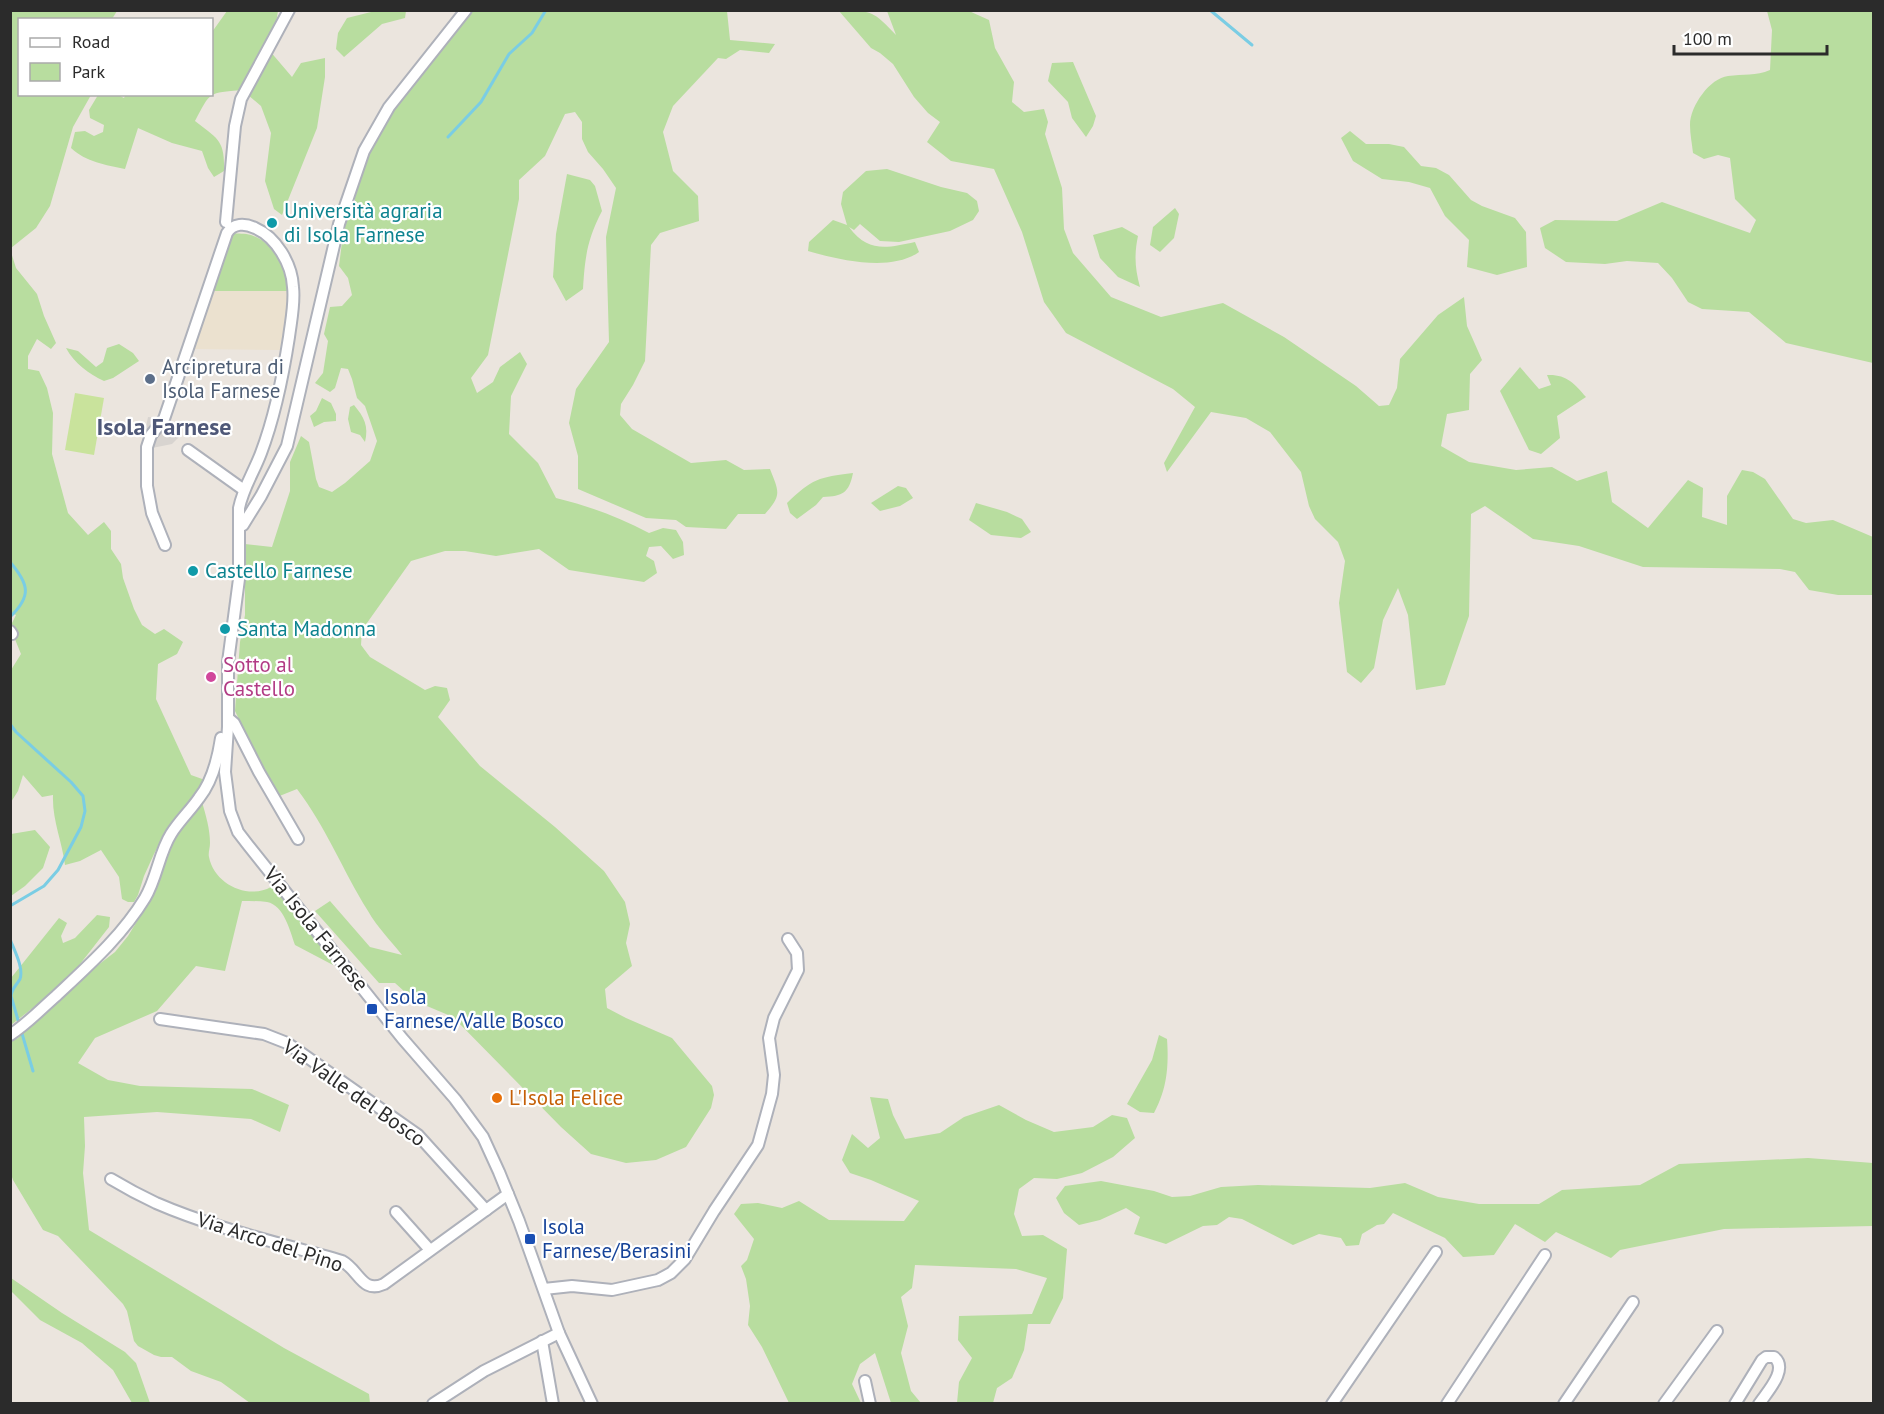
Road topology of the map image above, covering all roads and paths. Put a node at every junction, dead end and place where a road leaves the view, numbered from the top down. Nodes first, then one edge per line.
1 (289, 10) edge
2 (466, 10) edge
3 (226, 222) dead end
4 (188, 450) dead end
5 (244, 490) junction
6 (239, 527) junction
7 (165, 545) dead end
8 (228, 722) junction
9 (298, 839) dead end
10 (788, 939) dead end
11 (160, 1020) dead end
12 (12, 1034) edge
13 (111, 1179) dead end
14 (508, 1194) junction
15 (486, 1210) junction
16 (396, 1212) dead end
17 (430, 1250) junction
18 (1436, 1252) dead end
19 (1545, 1255) dead end
20 (544, 1289) junction
21 (1633, 1302) dead end
22 (1717, 1331) dead end
23 (559, 1333) junction
24 (542, 1341) junction
25 (865, 1381) dead end
26 (433, 1404) edge
27 (553, 1404) edge
28 (592, 1404) edge
29 (870, 1404) edge
30 (1332, 1404) edge
31 (1447, 1404) edge
32 (1564, 1404) edge
33 (1664, 1404) edge
34 (1735, 1404) edge
35 (1760, 1404) edge

1 - 3 street
2 - 6 street
4 - 5 street
5 - 6 street, Via Isola Farnese
5 - 7 street, Via Isola Farnese
6 - 8 street, Via Isola Farnese
8 - 9 street
8 - 12 street
8 - 14 street, Via Isola Farnese
10 - 20 street
11 - 15 street, Via Valle del Bosco
13 - 17 street, Via Arco del Pino
14 - 15 street, Via Arco del Pino
14 - 20 street, Via Isola Farnese
15 - 17 street, Via Arco del Pino
16 - 17 street
18 - 30 street
19 - 31 street
20 - 23 street, Via Isola Farnese
21 - 32 street
22 - 33 street
23 - 24 street
23 - 28 street, Via Isola Farnese
24 - 26 street
24 - 27 street
25 - 29 street
34 - 35 street

